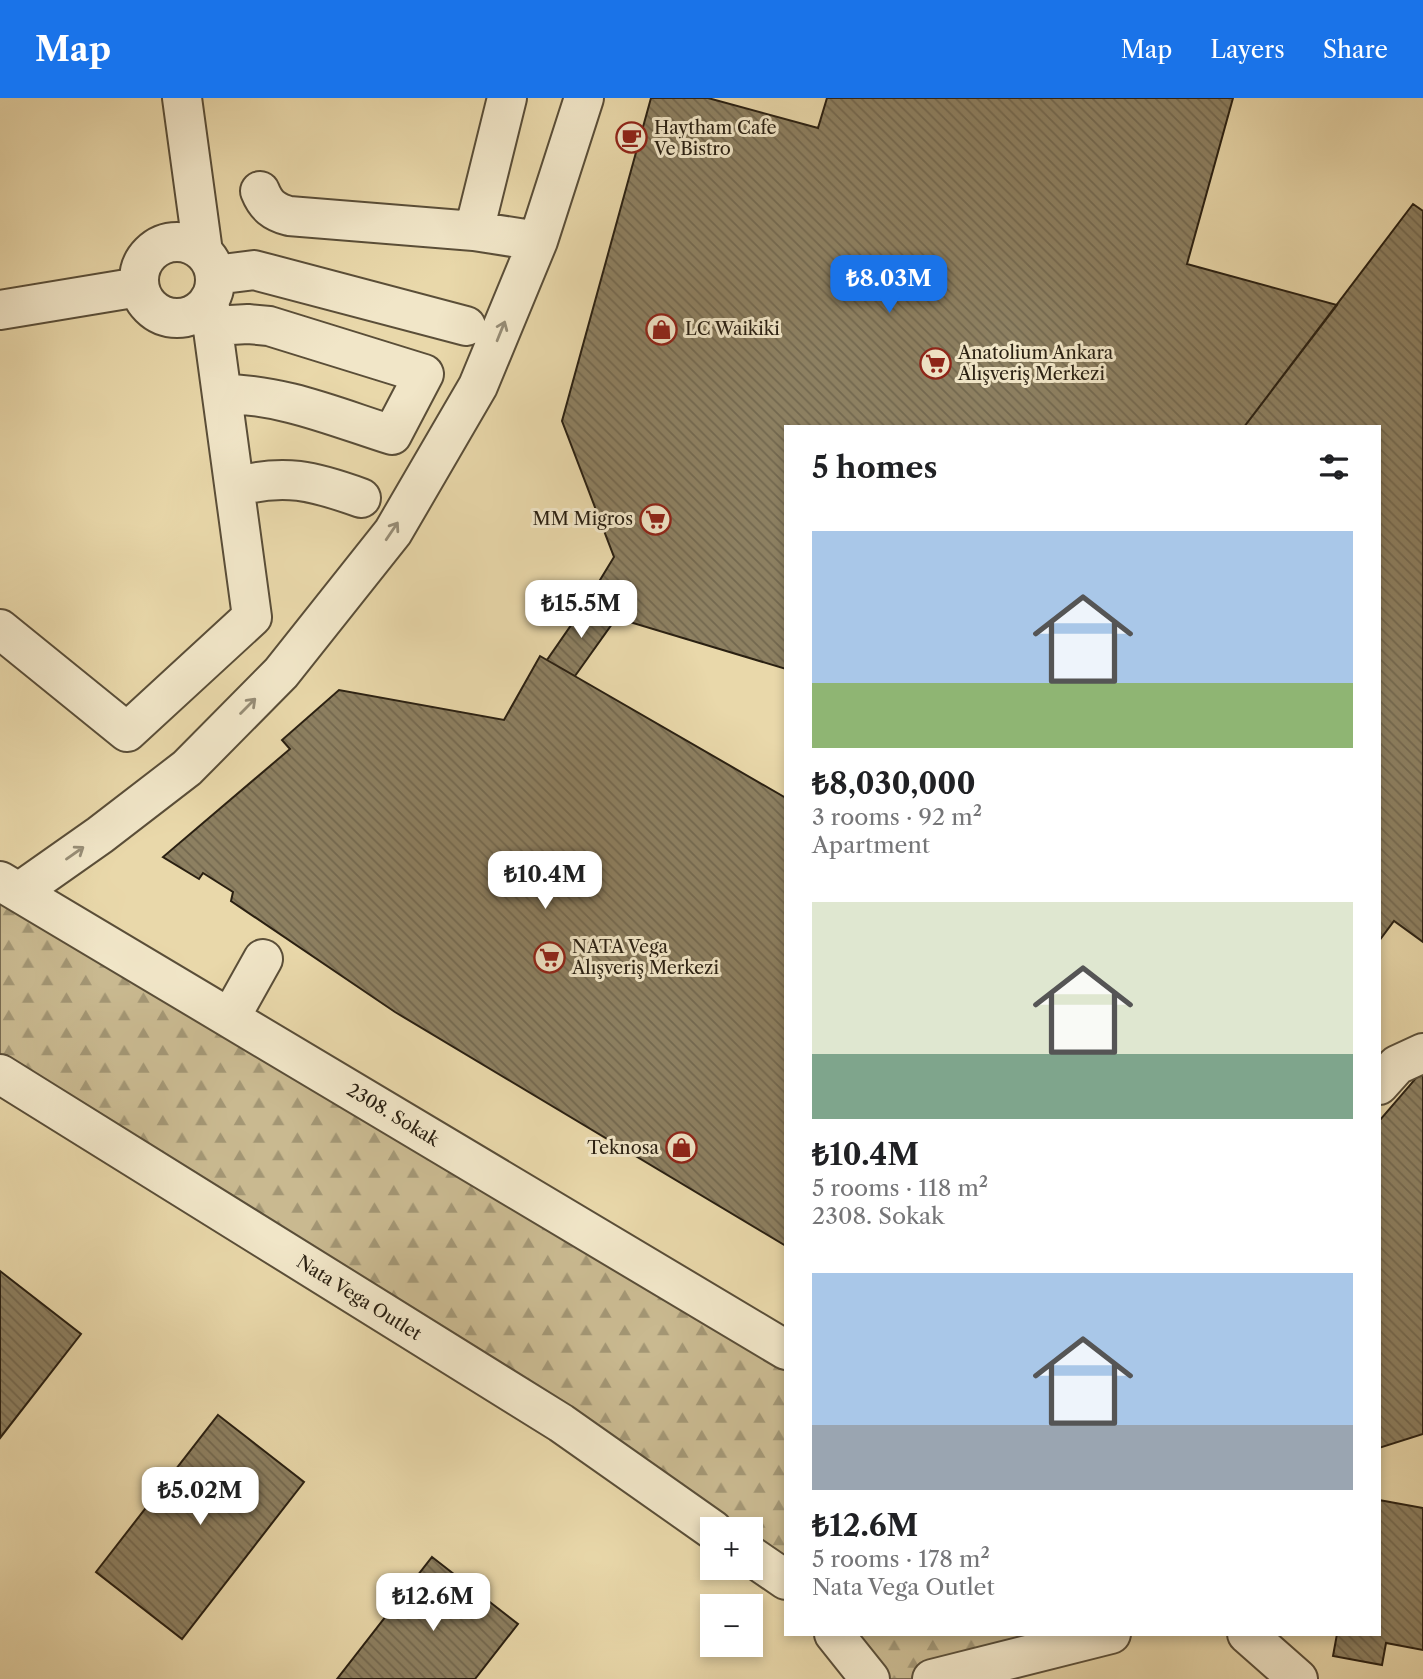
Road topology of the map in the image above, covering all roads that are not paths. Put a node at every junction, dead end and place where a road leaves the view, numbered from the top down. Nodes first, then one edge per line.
1 (182, 98) edge
2 (507, 98) edge
3 (584, 98) edge
4 (260, 191) dead end
5 (474, 231) junction
6 (538, 242) junction
7 (139, 287) junction
8 (210, 288) junction
9 (0, 310) edge
10 (466, 326) dead end
11 (222, 394) junction
12 (234, 487) junction
13 (361, 498) dead end
14 (0, 629) edge
15 (9, 886) edge
16 (263, 959) dead end
17 (230, 1018) junction
18 (1423, 1053) edge
19 (0, 1074) edge
20 (1381, 1083) edge
21 (784, 1349) edge
22 (700, 1521) edge
23 (763, 1564) edge
24 (784, 1579) edge
25 (836, 1636) edge
26 (1103, 1636) edge
27 (1249, 1636) edge
28 (870, 1679) edge
29 (932, 1679) edge
30 (1298, 1679) edge

1 - 8 street
2 - 5 street
3 - 6 street
4 - 5 street
5 - 6 street
15 -> 6 street
7 - 8 street
7 - 8 street
7 - 9 street
8 - 10 street
8 - 11 street
8 - 11 street
11 - 12 street
12 - 13 street
12 - 14 street
15 - 17 street, 2308. Sokak
16 - 17 street
17 - 21 street, 2308. Sokak
18 - 20 street
19 - 22 street, Nata Vega Outlet
23 - 24 street
25 - 28 street
26 - 29 street
27 - 30 street

